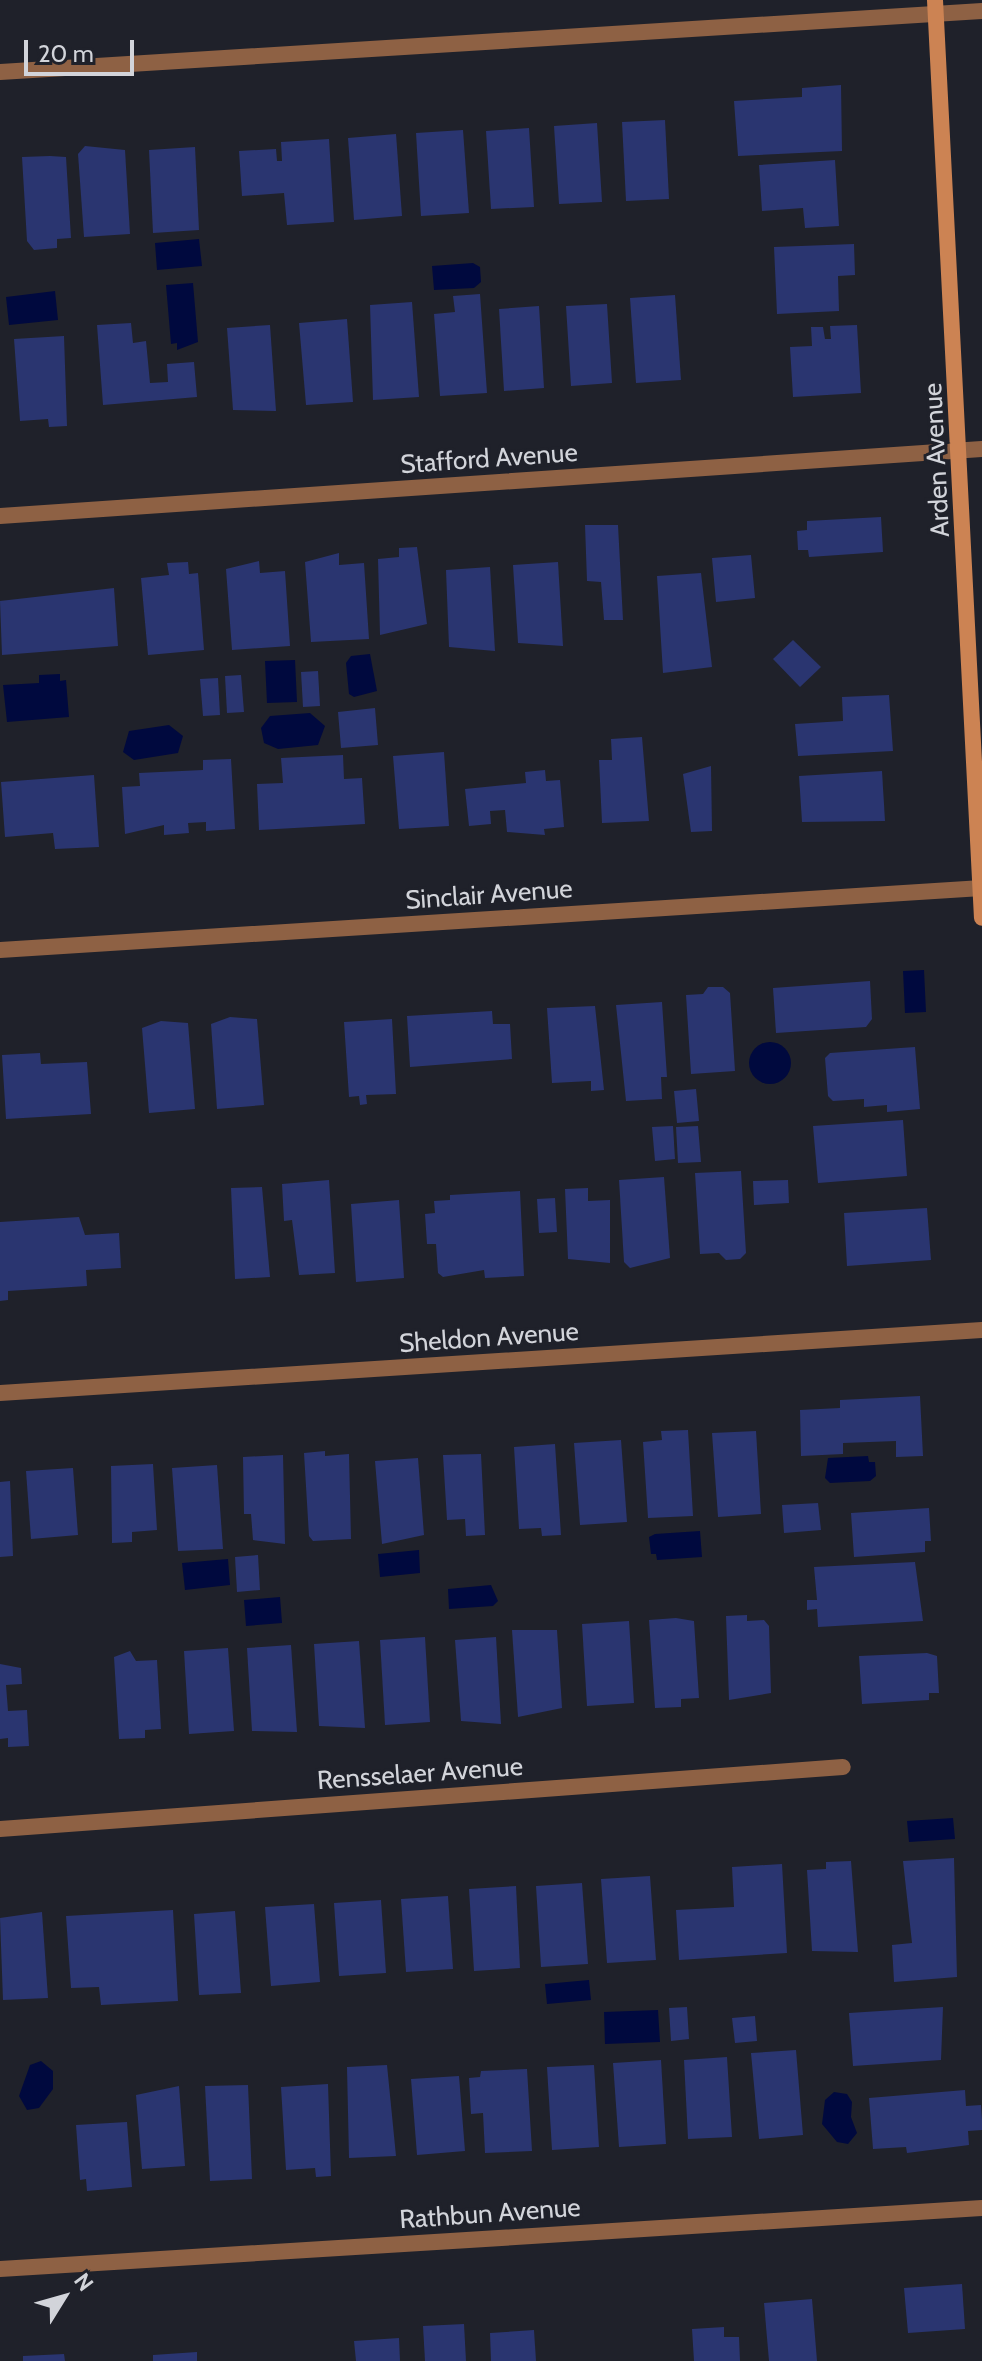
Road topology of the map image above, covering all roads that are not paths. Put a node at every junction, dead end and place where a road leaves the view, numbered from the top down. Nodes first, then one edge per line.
1 (935, 7) edge
2 (982, 11) edge
3 (0, 72) edge
4 (982, 449) edge
5 (961, 451) junction
6 (0, 516) edge
7 (981, 888) edge
8 (982, 918) edge
9 (0, 950) edge
10 (982, 1330) edge
11 (0, 1393) edge
12 (843, 1767) dead end
13 (0, 1829) edge
14 (982, 2208) edge
15 (0, 2269) edge

1 - 2 street
1 - 3 street
1 - 5 street, Arden Avenue
4 - 5 street, Stafford Avenue
5 - 6 street, Stafford Avenue
5 - 7 street, Arden Avenue
7 - 8 street, Arden Avenue
7 - 9 street, Sinclair Avenue
10 - 11 street, Sheldon Avenue
12 - 13 street, Rensselaer Avenue
14 - 15 street, Rathbun Avenue

